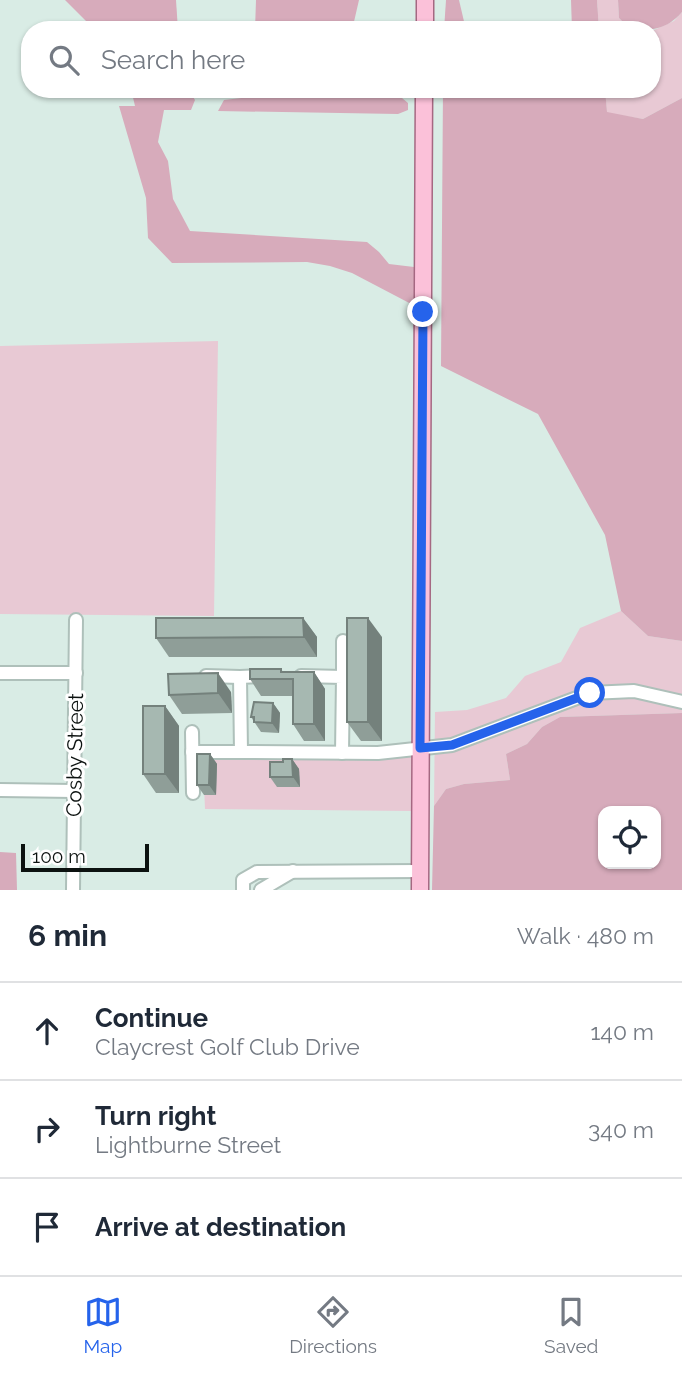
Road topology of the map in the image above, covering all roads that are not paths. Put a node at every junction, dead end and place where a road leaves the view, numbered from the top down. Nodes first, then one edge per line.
1 (425, 0) edge
2 (425, 21) edge
3 (424, 98) edge
4 (76, 620) dead end
5 (343, 640) dead end
6 (0, 673) edge
7 (76, 673) junction
8 (187, 676) edge
9 (240, 677) junction
10 (343, 677) junction
11 (682, 702) edge
12 (192, 732) dead end
13 (420, 748) junction
14 (192, 752) junction
15 (241, 752) junction
16 (342, 753) junction
17 (0, 790) edge
18 (74, 791) junction
19 (193, 793) dead end
20 (293, 870) junction
21 (420, 871) junction
22 (73, 890) edge
23 (243, 890) edge
24 (261, 890) edge
25 (420, 890) edge

1 - 2 main road
3 - 13 main road
4 - 7 street, Cosby Street
5 - 10 street
6 - 7 street
7 - 18 street, Cosby Street
8 - 9 street
9 - 10 street
9 - 15 street
10 - 16 street
11 - 13 street
12 - 14 street
13 - 16 street
13 - 21 main road
14 - 15 street
14 - 19 street
15 - 16 street
17 - 18 street
18 - 22 street, Cosby Street
20 - 21 street
20 - 23 street
20 - 24 street
21 - 25 main road

